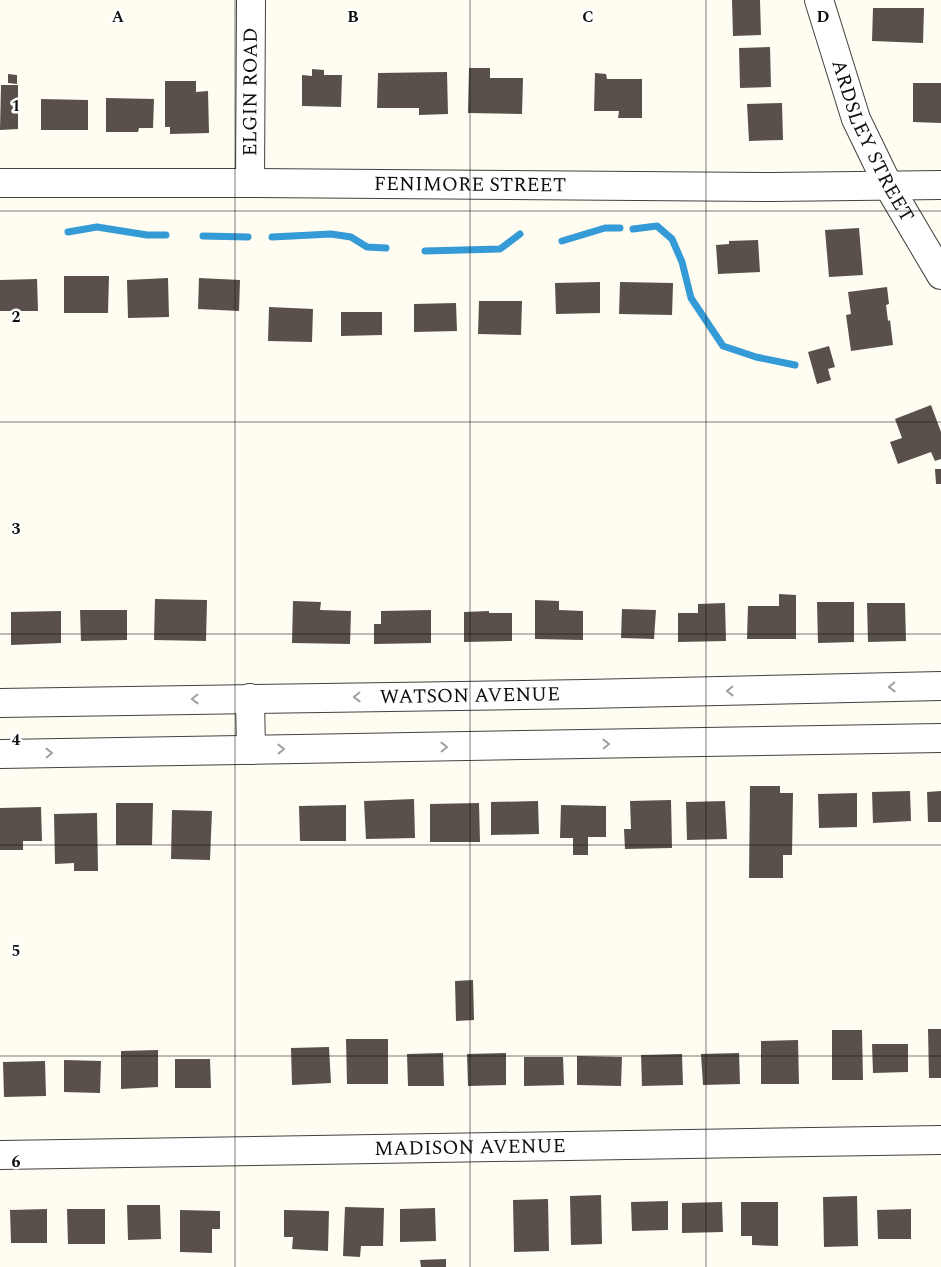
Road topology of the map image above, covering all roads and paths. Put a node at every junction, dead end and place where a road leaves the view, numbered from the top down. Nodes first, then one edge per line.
1 (252, 0) edge
2 (819, 0) edge
3 (250, 182) junction
4 (0, 183) edge
5 (941, 185) edge
6 (889, 186) junction
7 (941, 275) edge
8 (941, 686) edge
9 (250, 698) junction
10 (0, 703) edge
11 (941, 738) edge
12 (251, 750) junction
13 (0, 754) edge
14 (941, 1140) edge
15 (0, 1155) edge

1 - 3 street, ELGIN ROAD
2 - 6 street, ARDSLEY STREET
3 - 4 street, FENIMORE STREET
3 - 6 street, FENIMORE STREET
5 - 6 street, FENIMORE STREET
6 - 7 street, ARDSLEY STREET
8 -> 9 street, WATSON AVENUE
9 -> 10 street, WATSON AVENUE
9 - 12 street
12 -> 11 street
13 -> 12 street
14 - 15 street, MADISON AVENUE

